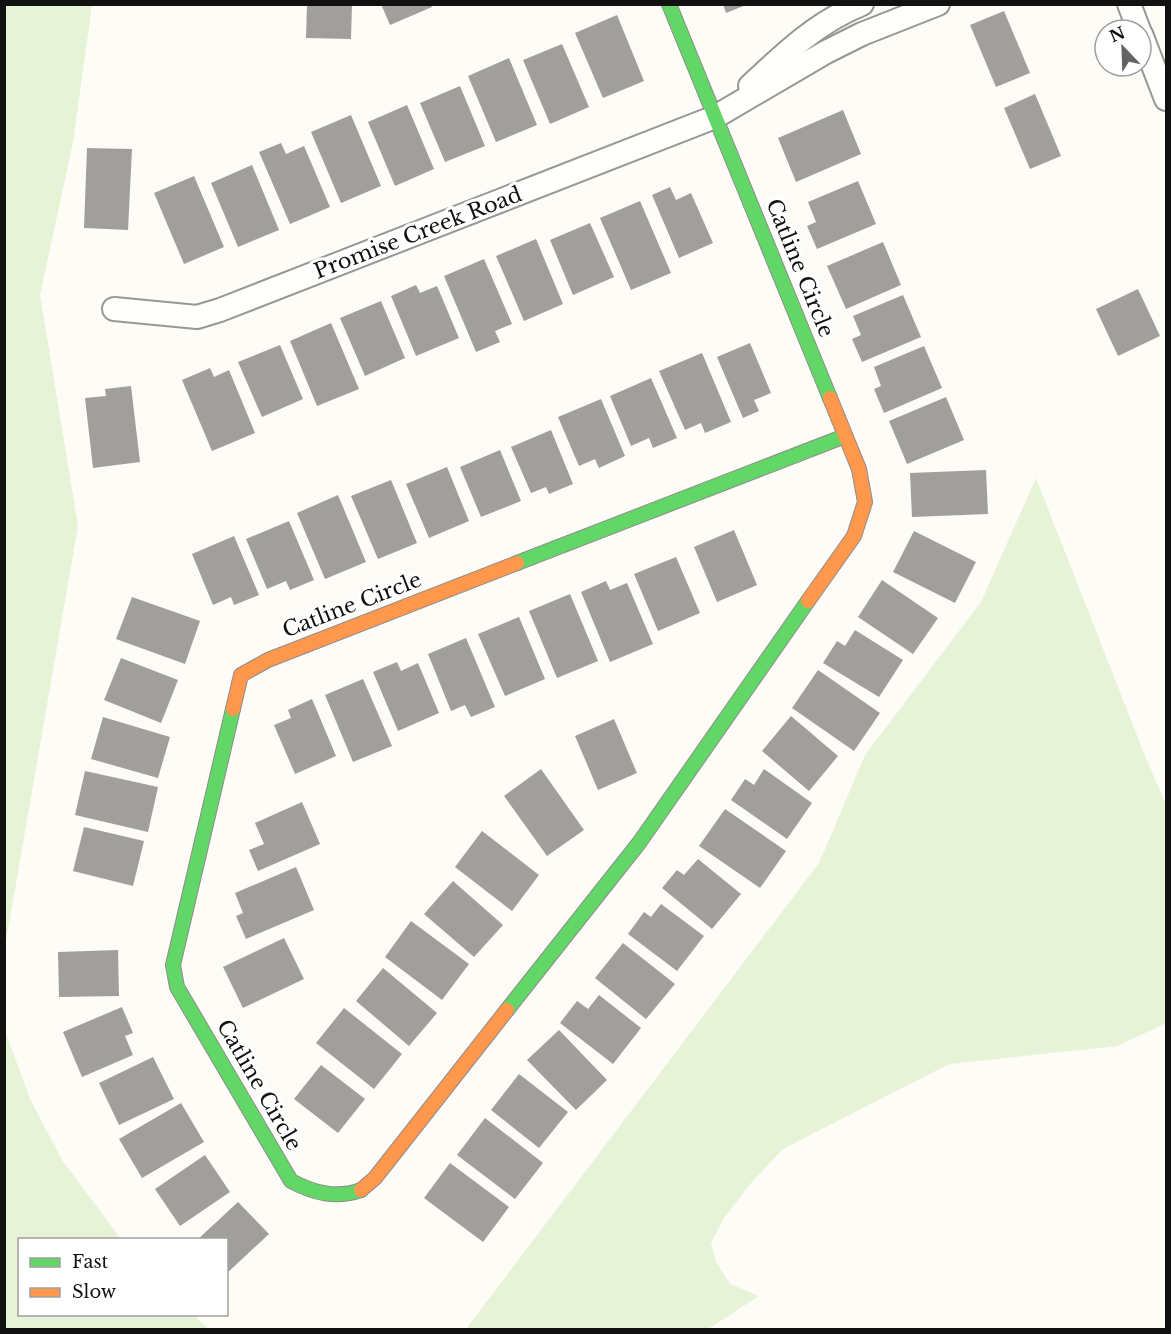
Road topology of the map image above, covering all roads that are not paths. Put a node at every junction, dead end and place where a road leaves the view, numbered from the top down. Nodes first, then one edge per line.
1 (669, 4) edge
2 (862, 4) edge
3 (938, 4) edge
4 (1153, 64) edge
5 (1167, 99) edge
6 (715, 117) junction
7 (114, 309) dead end
8 (845, 436) junction

1 - 6 street, Catline Circle
2 - 6 street, Promise Creek Road
3 - 6 street, Promise Creek Road
4 - 5 street
6 - 7 street, Promise Creek Road
6 - 8 street, Catline Circle
8 - 8 street, Catline Circle

